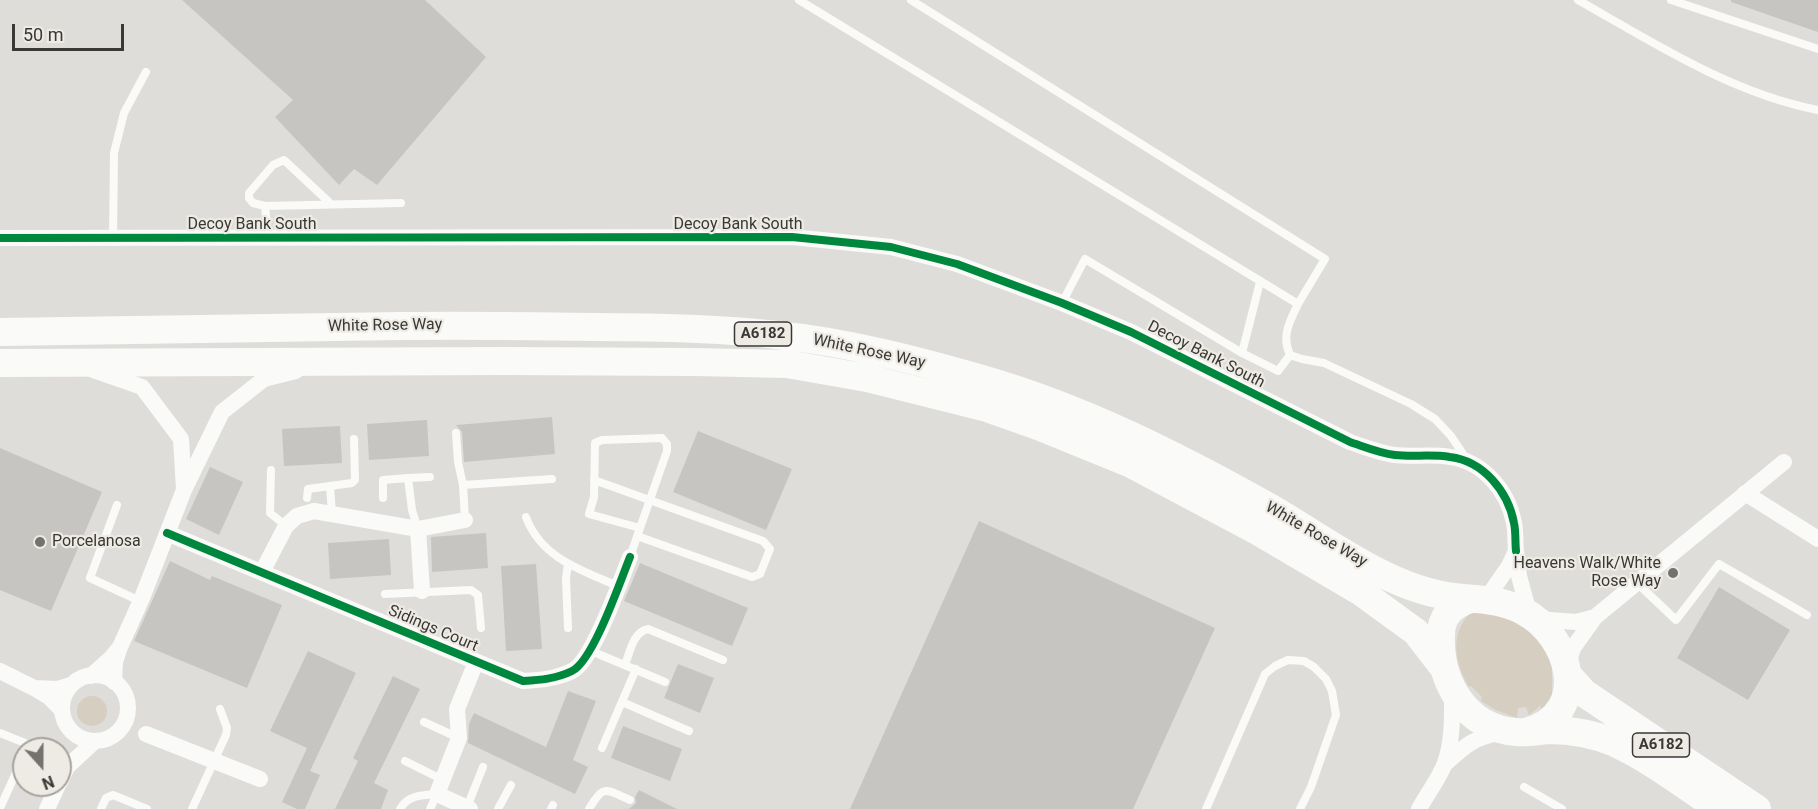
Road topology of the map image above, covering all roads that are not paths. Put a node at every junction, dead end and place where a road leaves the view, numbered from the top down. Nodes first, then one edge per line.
1 (799, 0) edge
2 (911, 0) edge
3 (1578, 0) edge
4 (1671, 0) edge
5 (1818, 49) edge
6 (146, 72) dead end
7 (1818, 110) edge
8 (401, 203) dead end
9 (331, 204) junction
10 (265, 206) junction
11 (0, 238) edge
12 (113, 238) junction
13 (268, 238) junction
14 (1260, 282) junction
15 (1062, 303) junction
16 (1298, 304) junction
17 (0, 332) edge
18 (1242, 352) junction
19 (1290, 355) junction
20 (332, 362) junction
21 (0, 363) edge
22 (73, 363) junction
23 (456, 433) dead end
24 (354, 439) dead end
25 (1468, 461) junction
26 (1784, 462) dead end
27 (271, 470) dead end
28 (430, 477) dead end
29 (408, 478) junction
30 (552, 479) dead end
31 (594, 480) junction
32 (463, 485) junction
33 (330, 486) junction
34 (184, 489) junction
35 (1745, 494) junction
36 (307, 498) dead end
37 (383, 498) dead end
38 (650, 500) junction
39 (117, 506) dead end
40 (332, 514) junction
41 (526, 517) dead end
42 (465, 520) joint
43 (286, 526) junction
44 (418, 529) junction
45 (639, 532) junction
46 (167, 533) junction
47 (1818, 539) edge
48 (1516, 551) junction
49 (630, 558) joint
50 (568, 564) junction
51 (262, 572) junction
52 (1637, 583) junction
53 (618, 586) junction
54 (422, 591) junction
55 (385, 594) dead end
56 (1478, 599) junction
57 (140, 602) junction
58 (1807, 615) dead end
59 (1532, 616) junction
60 (1595, 617) junction
61 (481, 628) dead end
62 (568, 628) dead end
63 (120, 647) junction
64 (591, 651) junction
65 (723, 660) dead end
66 (476, 662) junction
67 (625, 665) junction
68 (636, 669) junction
69 (0, 671) edge
70 (1568, 671) junction
71 (91, 676) junction
72 (1447, 679) junction
73 (114, 682) junction
74 (665, 682) dead end
75 (71, 685) junction
76 (34, 688) junction
77 (622, 702) junction
78 (220, 709) dead end
79 (62, 710) junction
80 (127, 714) junction
81 (424, 722) dead end
82 (689, 730) dead end
83 (71, 731) junction
84 (1519, 731) junction
85 (116, 734) junction
86 (146, 734) junction
87 (70, 737) edge
88 (459, 738) junction
89 (94, 742) junction
90 (602, 748) dead end
91 (214, 761) junction
92 (405, 761) dead end
93 (1444, 765) junction
94 (72, 767) edge
95 (483, 767) dead end
96 (260, 779) dead end
97 (12, 781) edge
98 (511, 785) dead end
99 (1524, 787) dead end
100 (437, 794) edge
101 (630, 800) dead end
102 (0, 808) edge
103 (468, 808) edge
104 (101, 809) edge
105 (147, 809) edge
106 (192, 809) edge
107 (400, 809) edge
108 (498, 809) edge
109 (589, 809) edge
110 (1206, 809) edge
111 (1300, 809) edge
112 (1419, 809) edge
113 (1562, 809) edge
114 (1720, 809) edge
115 (1757, 809) edge

1 - 14 lane
2 - 16 lane
3 - 7 lane
4 - 5 lane
6 - 12 lane
8 - 9 lane
9 - 10 lane
9 - 10 lane
10 - 13 lane
11 - 12 street, Decoy Bank South
12 - 13 street, Decoy Bank South
13 - 15 street, Decoy Bank South
14 - 16 lane
14 - 18 lane
15 - 18 lane
15 - 25 street, Decoy Bank South
16 - 19 lane
17 - 56 highway, White Rose Way / A6182
18 - 19 lane
19 - 25 lane
20 - 22 highway, White Rose Way / A6182
20 - 34 street
20 - 72 highway, White Rose Way / A6182
21 - 22 highway, White Rose Way / A6182
22 - 34 street
23 - 32 lane
24 - 33 lane
25 - 48 street, Decoy Bank South
26 - 35 street
27 - 43 lane
28 - 29 lane
29 - 37 lane
29 - 44 lane
30 - 32 lane
31 - 38 lane
31 - 38 lane
31 - 45 lane
32 - 42 lane
33 - 36 lane
33 - 40 lane
34 - 46 street
35 - 47 street
35 - 52 street
38 - 45 lane
38 - 45 lane
39 - 57 lane
40 - 43 street
40 - 44 street
41 - 50 lane
42 - 44 street
43 - 51 street
44 - 54 street, Sidings Court
45 - 49 lane
46 - 51 street, Sidings Court
46 - 57 street
48 - 56 street
48 - 59 street, Decoy Bank South
49 - 53 street, Sidings Court
50 - 53 lane
50 - 62 lane
51 - 66 street, Sidings Court
52 - 58 lane
52 - 60 street
53 - 64 street, Sidings Court
54 - 55 lane
54 - 61 lane
56 - 59 highway, White Rose Way
56 - 72 highway
57 - 63 street
59 - 60 street
59 - 70 highway, White Rose Way
60 - 70 street
63 - 71 street
63 - 73 street
64 - 66 street, Sidings Court
64 - 67 lane
65 - 67 lane
66 - 88 street
67 - 68 lane
68 - 74 lane
68 - 77 lane
69 - 76 street
70 - 84 highway
70 - 115 highway, White Rose Way / A6182
71 - 73 street
71 - 75 street
72 - 84 highway, White Rose Way
72 - 93 street
73 - 80 street
75 - 76 street
75 - 79 street
76 - 79 street
77 - 82 lane
77 - 90 lane
78 - 91 lane
79 - 83 street
80 - 85 street
80 - 86 street
81 - 88 lane
83 - 87 street
83 - 89 street
84 - 93 street
84 - 114 highway, White Rose Way / A6182
85 - 86 street
85 - 89 street
86 - 91 street
88 - 100 street
89 - 94 street
91 - 96 street
91 - 106 lane
92 - 100 lane
93 - 112 street
95 - 103 lane
97 - 102 lane
98 - 108 lane
99 - 113 lane
100 - 103 street
100 - 107 lane
101 - 109 lane
104 - 105 lane
110 - 111 lane

